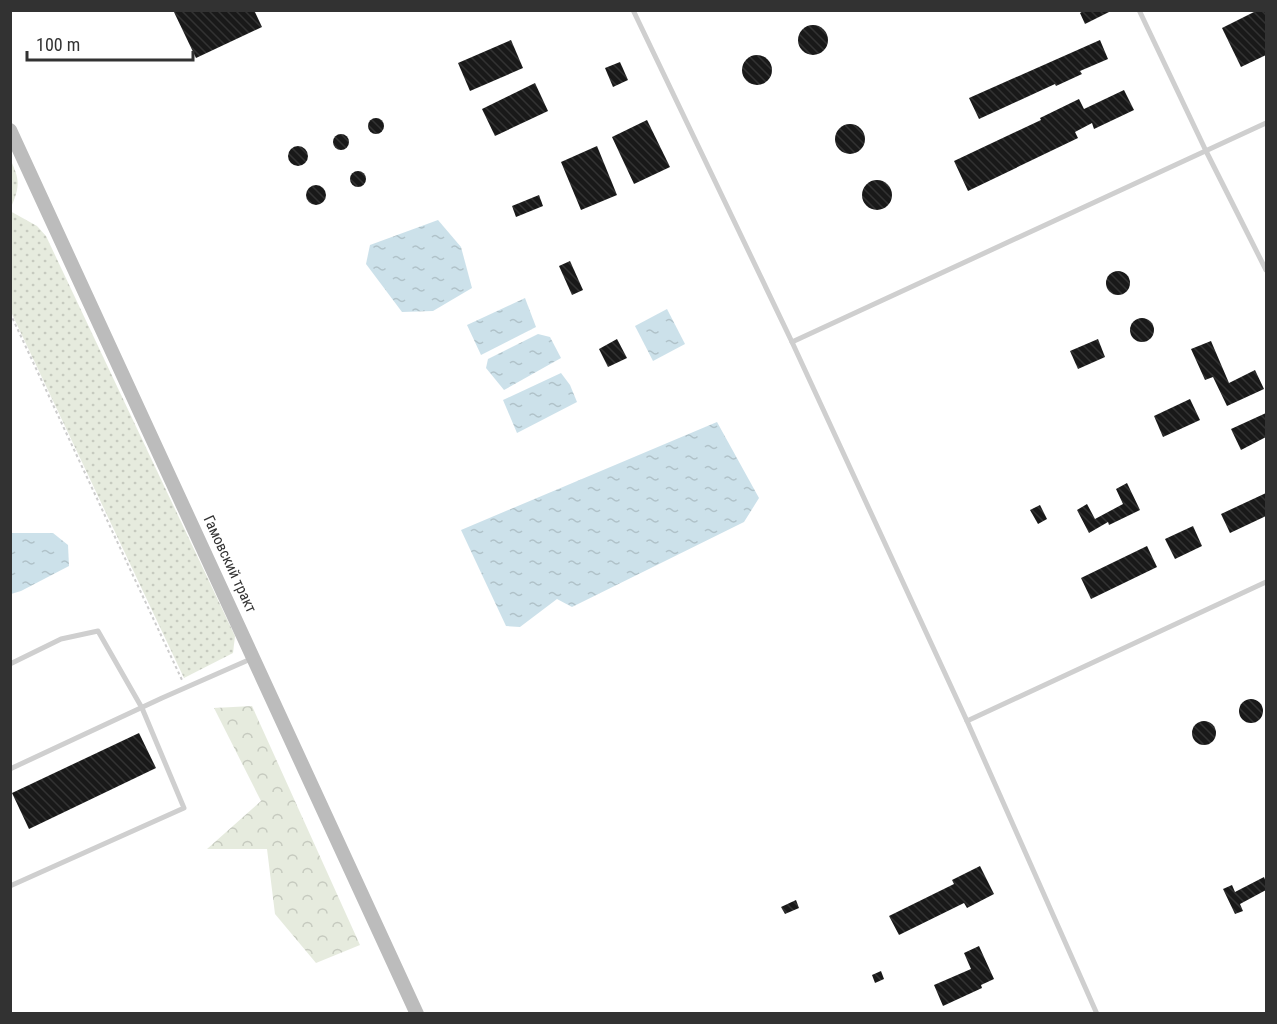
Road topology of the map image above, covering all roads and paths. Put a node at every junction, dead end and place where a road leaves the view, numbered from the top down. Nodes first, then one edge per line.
1 (633, 10) edge
2 (1139, 10) edge
3 (1266, 123) edge
4 (10, 130) edge
5 (1206, 151) junction
6 (1266, 270) edge
7 (10, 313) edge
8 (792, 342) junction
9 (1266, 582) edge
10 (255, 657) junction
11 (10, 664) edge
12 (186, 688) junction
13 (142, 708) junction
14 (967, 721) junction
15 (10, 770) edge
16 (10, 886) edge
17 (417, 1014) edge
18 (1097, 1014) edge

1 - 8 lane
2 - 5 lane
3 - 5 lane
4 - 10 street, Гамовский тракт
5 - 6 lane
5 - 8 lane
7 - 12 path
8 - 14 lane
9 - 14 lane
10 - 12 lane
10 - 17 street, Гамовский тракт
11 - 13 lane
12 - 13 lane
13 - 15 lane
13 - 16 lane
14 - 18 lane

